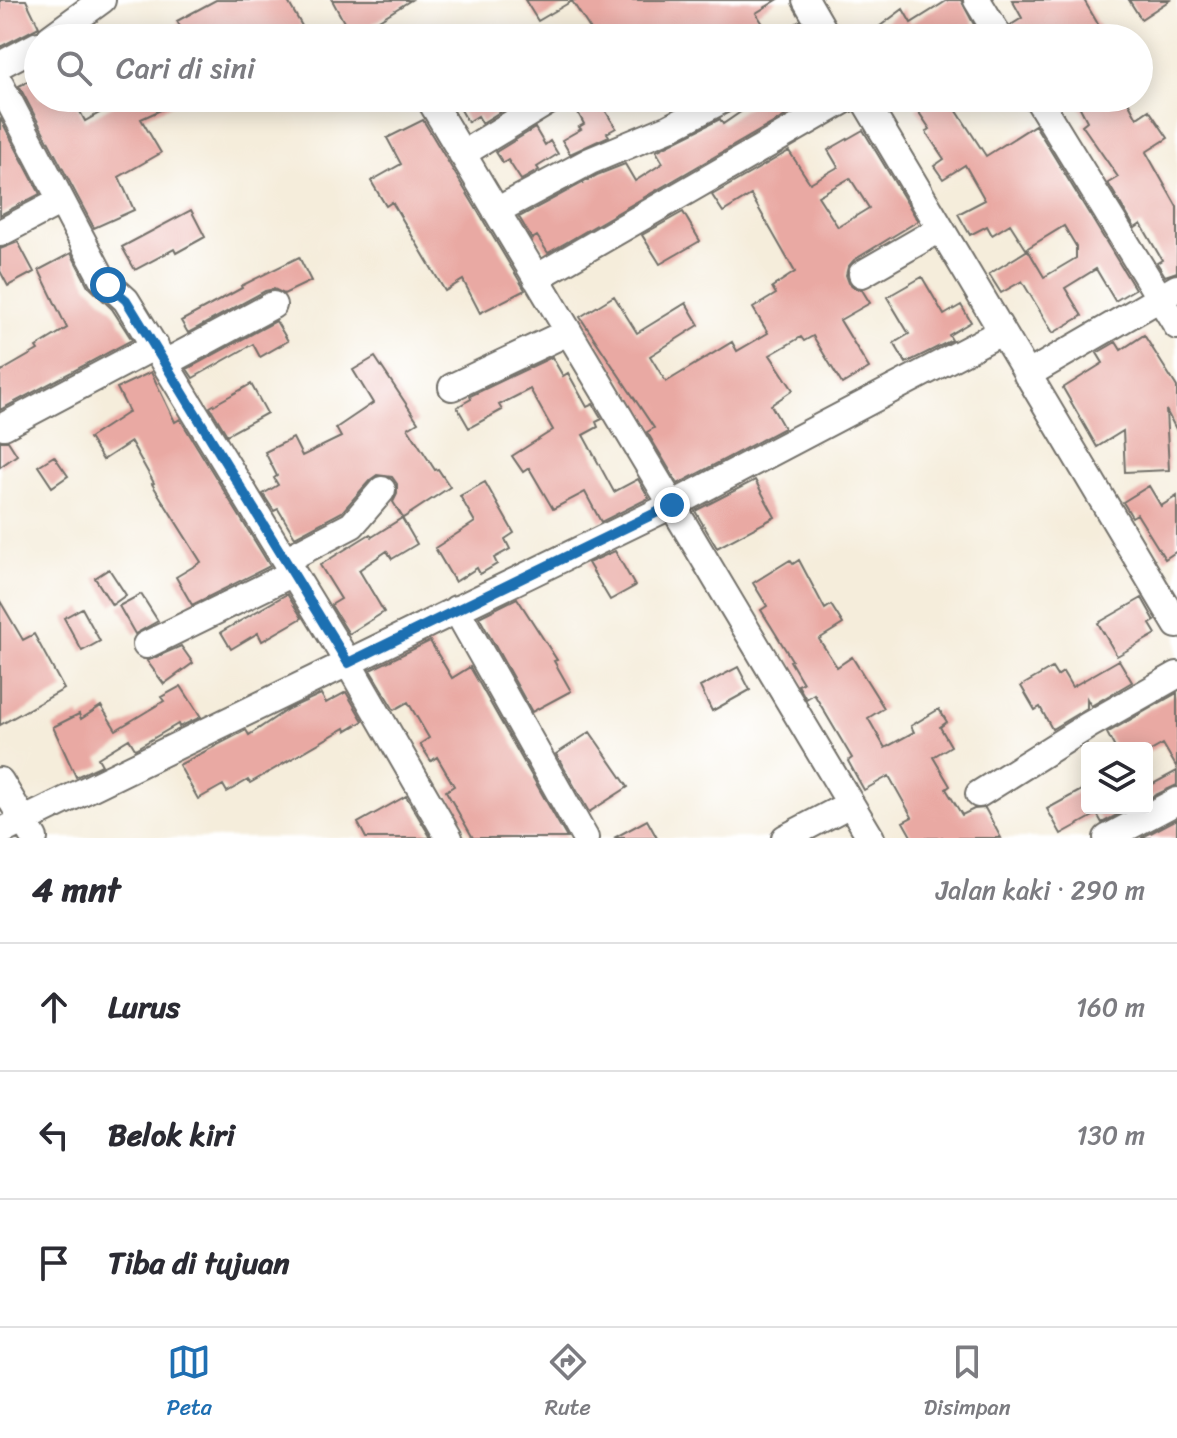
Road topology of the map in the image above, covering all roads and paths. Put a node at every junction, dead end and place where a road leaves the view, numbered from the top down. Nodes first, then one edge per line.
1 (102, 0) edge
2 (806, 0) edge
3 (977, 0) edge
4 (69, 24) edge
5 (820, 24) edge
6 (992, 24) edge
7 (24, 52) edge
8 (0, 65) edge
9 (0, 84) edge
10 (437, 112) edge
11 (531, 112) edge
12 (699, 112) edge
13 (824, 112) edge
14 (871, 112) edge
15 (1046, 112) edge
16 (462, 154) junction
17 (61, 201) junction
18 (496, 211) junction
19 (940, 229) junction
20 (0, 233) edge
21 (862, 274) dead end
22 (536, 278) junction
23 (1168, 293) edge
24 (273, 305) dead end
25 (1177, 326) edge
26 (568, 332) junction
27 (1001, 332) junction
28 (160, 355) junction
29 (1027, 375) junction
30 (452, 387) dead end
31 (4, 426) dead end
32 (382, 490) dead end
33 (672, 505) junction
34 (289, 566) junction
35 (456, 609) junction
36 (1177, 625) edge
37 (146, 645) dead end
38 (348, 663) junction
39 (1177, 675) edge
40 (0, 781) edge
41 (979, 794) dead end
42 (1177, 801) edge
43 (850, 804) junction
44 (29, 829) edge
45 (0, 832) edge
46 (449, 838) edge
47 (585, 838) edge
48 (785, 838) edge
49 (871, 838) edge
50 (1107, 838) edge

1 - 4 street
2 - 5 street
3 - 6 street
7 - 8 street
9 - 17 street
10 - 16 street
11 - 16 street
12 - 18 street
13 - 22 street
14 - 19 street
15 - 23 street
16 - 18 street
17 - 20 street
17 - 28 street
18 - 22 street
19 - 21 street
19 - 27 street
22 - 26 street
23 - 25 street
23 - 29 street
24 - 28 street
26 - 30 street
26 - 33 street
27 - 29 street
27 - 33 street
28 - 31 street
28 - 34 street
29 - 36 street
32 - 34 street
33 - 35 street
33 - 43 street
34 - 37 street
34 - 38 street
35 - 38 street
35 - 47 street
38 - 44 street
38 - 46 street
39 - 41 street
40 - 44 street
42 - 50 street
43 - 48 street
43 - 49 street
44 - 45 street

